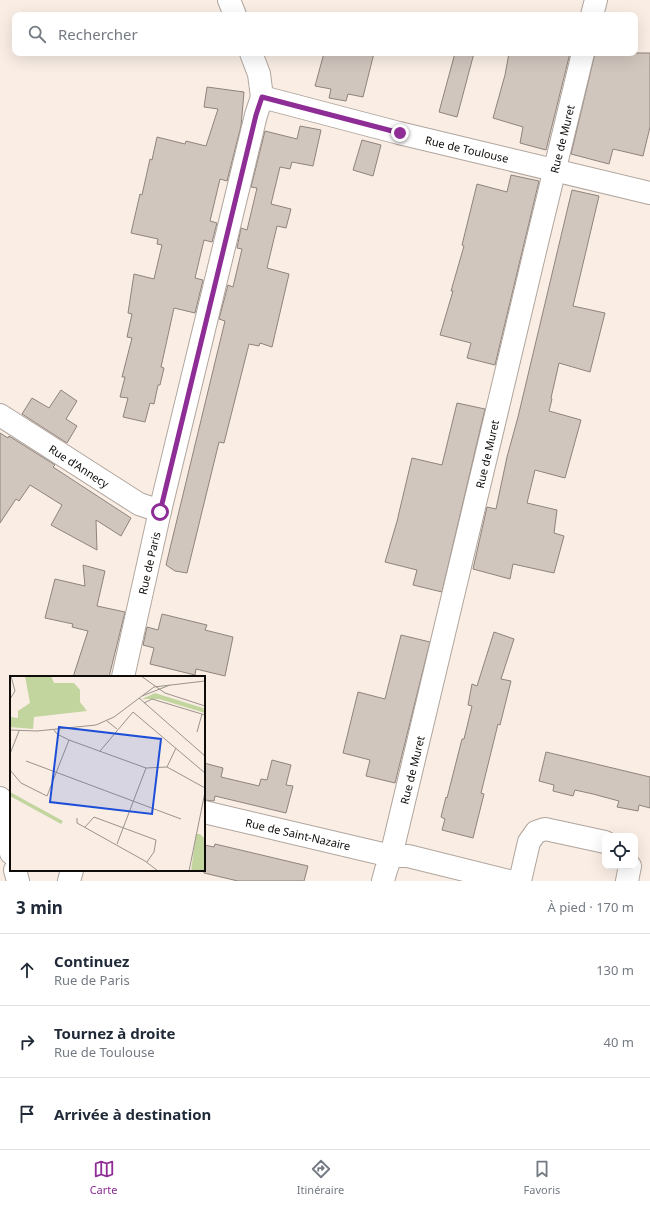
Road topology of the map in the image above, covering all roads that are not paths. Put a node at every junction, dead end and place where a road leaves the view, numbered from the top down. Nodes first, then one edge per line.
1 (230, 0) edge
2 (596, 0) edge
3 (234, 12) edge
4 (593, 12) edge
5 (252, 56) edge
6 (582, 56) edge
7 (262, 97) junction
8 (554, 169) junction
9 (650, 193) edge
10 (0, 415) edge
11 (160, 512) junction
12 (123, 676) edge
13 (0, 798) edge
14 (205, 812) edge
15 (602, 841) edge
16 (10, 848) edge
17 (391, 856) junction
18 (629, 869) edge
19 (15, 871) edge
20 (72, 871) edge
21 (18, 881) edge
22 (69, 881) edge
23 (383, 881) edge
24 (509, 881) edge
25 (520, 881) edge
26 (627, 881) edge

1 - 3 street
2 - 4 street
5 - 7 street, Rue de Paris
6 - 8 street, Rue de Muret
7 - 8 street, Rue de Toulouse
7 - 11 street, Rue de Paris
8 - 9 street, Rue de Toulouse
8 - 17 street, Rue de Muret
10 - 11 street, Rue d'Annecy
11 - 12 street, Rue de Paris
13 - 16 street
14 - 17 street, Rue de Saint-Nazaire
15 - 25 street
17 - 23 street, Rue de Muret
17 - 24 street, Rue de Saint-Nazaire
18 - 26 street
19 - 21 street
20 - 22 street

